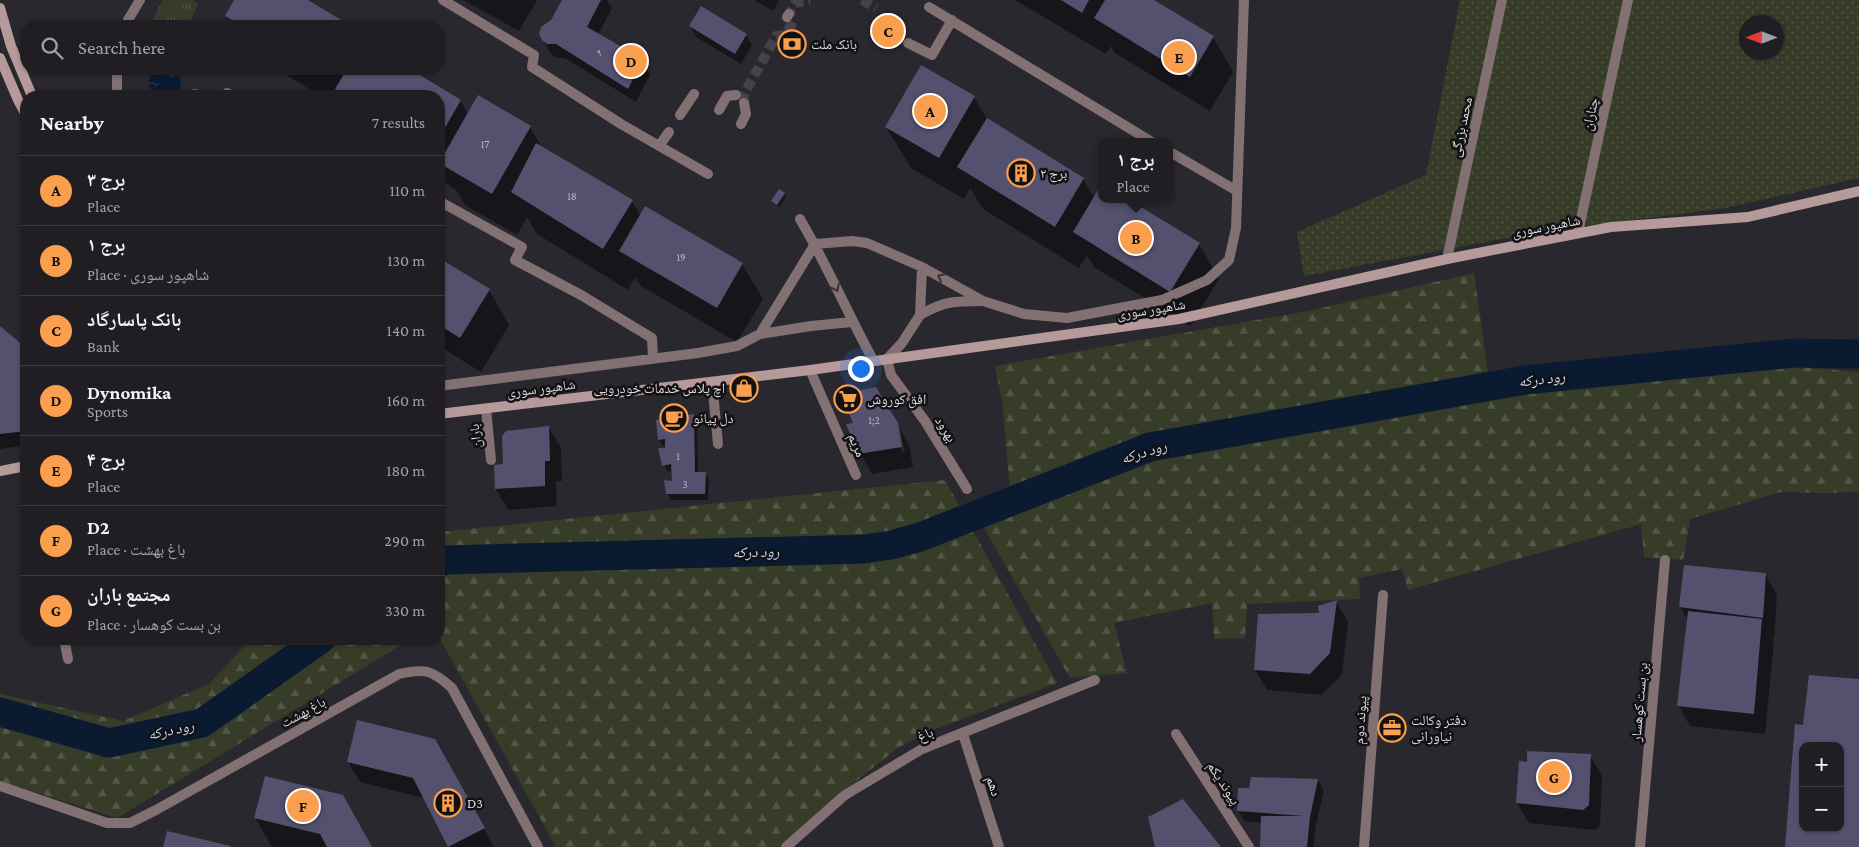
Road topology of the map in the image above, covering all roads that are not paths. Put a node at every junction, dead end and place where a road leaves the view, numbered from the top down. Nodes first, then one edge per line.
1 (140, 0) edge
2 (443, 0) edge
3 (1244, 0) edge
4 (1502, 0) edge
5 (1628, 0) edge
6 (929, 7) dead end
7 (0, 8) edge
8 (128, 20) edge
9 (952, 20) junction
10 (908, 43) dead end
11 (0, 58) edge
12 (20, 67) edge
13 (23, 75) edge
14 (117, 75) edge
15 (29, 90) edge
16 (117, 90) edge
17 (694, 94) dead end
18 (736, 95) tunnel mouth
19 (744, 103) tunnel mouth
20 (20, 104) edge
21 (719, 110) dead end
22 (680, 115) dead end
23 (741, 124) dead end
24 (668, 132) dead end
25 (1145, 138) edge
26 (659, 146) junction
27 (1173, 154) edge
28 (708, 174) dead end
29 (1237, 190) junction
30 (1859, 190) edge
31 (445, 204) edge
32 (800, 219) dead end
33 (1578, 233) junction
34 (815, 244) junction
35 (1447, 259) junction
36 (922, 267) junction
37 (984, 300) junction
38 (920, 315) junction
39 (852, 322) junction
40 (760, 334) junction
41 (653, 359) junction
42 (887, 359) junction
43 (873, 360) junction
44 (810, 370) junction
45 (712, 382) junction
46 (445, 385) edge
47 (486, 409) junction
48 (445, 413) edge
49 (718, 444) dead end
50 (491, 460) dead end
51 (20, 467) edge
52 (0, 471) edge
53 (856, 475) dead end
54 (967, 489) dead end
55 (1665, 560) dead end
56 (1383, 595) dead end
57 (65, 645) edge
58 (68, 659) dead end
59 (1095, 680) dead end
60 (962, 734) junction
61 (1176, 734) dead end
62 (0, 786) edge
63 (538, 847) edge
64 (786, 847) edge
65 (999, 847) edge
66 (1249, 847) edge
67 (1364, 847) edge
68 (1640, 847) edge

1 - 8 street
2 - 26 street
3 - 29 street
4 - 35 street, محمد بزرگی
5 - 33 street, چناران
6 - 9 street
7 - 12 street
9 - 10 street
9 - 25 street
11 - 20 street
13 - 15 street
14 - 16 street
17 - 22 street
18 - 21 street
19 - 23 street
24 - 26 street
26 - 28 street
27 - 29 street
29 - 37 street
30 - 33 street, شاهپور سوری
31 - 41 street
32 - 34 street
33 - 35 street, شاهپور سوری
34 - 36 street
34 -> 39 street
34 - 40 street
35 - 42 street, شاهپور سوری
37 -> 36 street
36 - 38 street
37 - 38 street
38 - 42 street
39 - 40 street
39 - 43 street
40 - 41 street
41 - 46 street
42 - 43 street, شاهپور سوری
42 - 54 street, بهرود
43 - 44 street, شاهپور سوری
44 - 45 street, شاهپور سوری
44 - 53 street, مریم
45 - 47 street, شاهپور سوری
45 - 49 street
47 - 48 street, شاهپور سوری
47 - 50 street, باران
51 - 52 street
55 - 68 street, بن بست کوهسار
56 - 67 street, پیوند دوم
57 - 58 street
59 - 60 street, باغ
60 - 64 street, باغ
60 - 65 street, دهم
61 - 66 street, پیوند یکم
62 - 63 street, باغ بهشت

